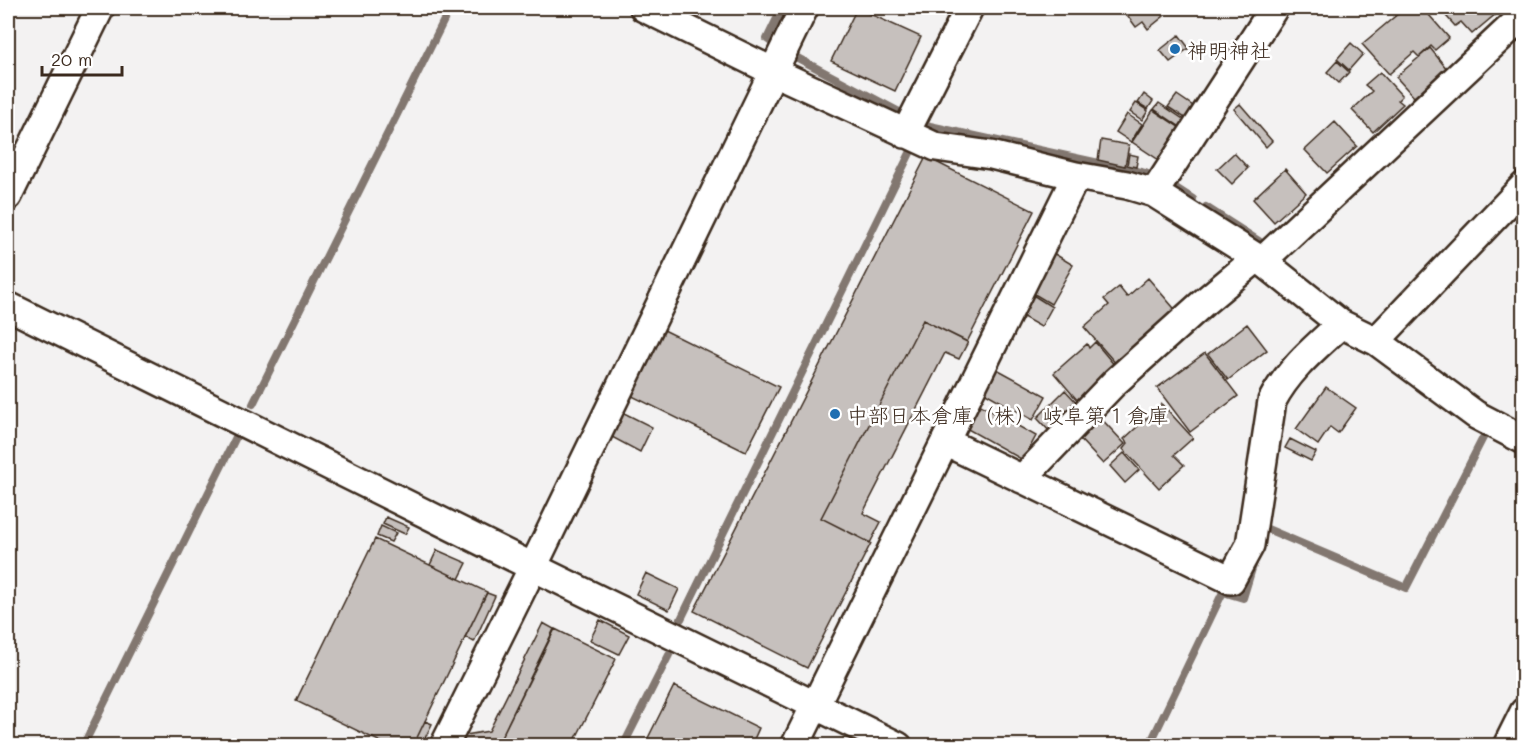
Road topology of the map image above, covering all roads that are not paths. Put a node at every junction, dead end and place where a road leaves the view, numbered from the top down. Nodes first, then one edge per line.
1 (100, 8) edge
2 (644, 8) edge
3 (804, 8) edge
4 (969, 8) edge
5 (1274, 8) edge
6 (1520, 27) edge
7 (772, 71) junction
8 (906, 134) junction
9 (1076, 177) junction
10 (1524, 186) edge
11 (1154, 193) junction
12 (8, 196) edge
13 (1260, 260) junction
14 (8, 306) edge
15 (1341, 324) junction
16 (1376, 341) junction
17 (1524, 440) edge
18 (946, 442) junction
19 (1022, 479) junction
20 (533, 567) junction
21 (815, 705) junction
22 (1524, 712) edge
23 (444, 746) edge
24 (795, 746) edge
25 (898, 746) edge
26 (1507, 746) edge

1 - 12 street
2 - 7 street
3 - 7 street
4 - 8 street
5 - 11 street
6 - 13 street
7 - 8 street
7 - 20 street
8 - 9 street
9 - 11 street
9 - 18 street
10 - 16 street
11 - 13 street
13 - 15 street
13 - 19 street
14 - 20 street
15 - 16 street
15 - 19 street
16 - 17 street
18 - 19 street
18 - 21 street
20 - 21 street
20 - 23 street
21 - 24 street
21 - 25 street
22 - 26 street

